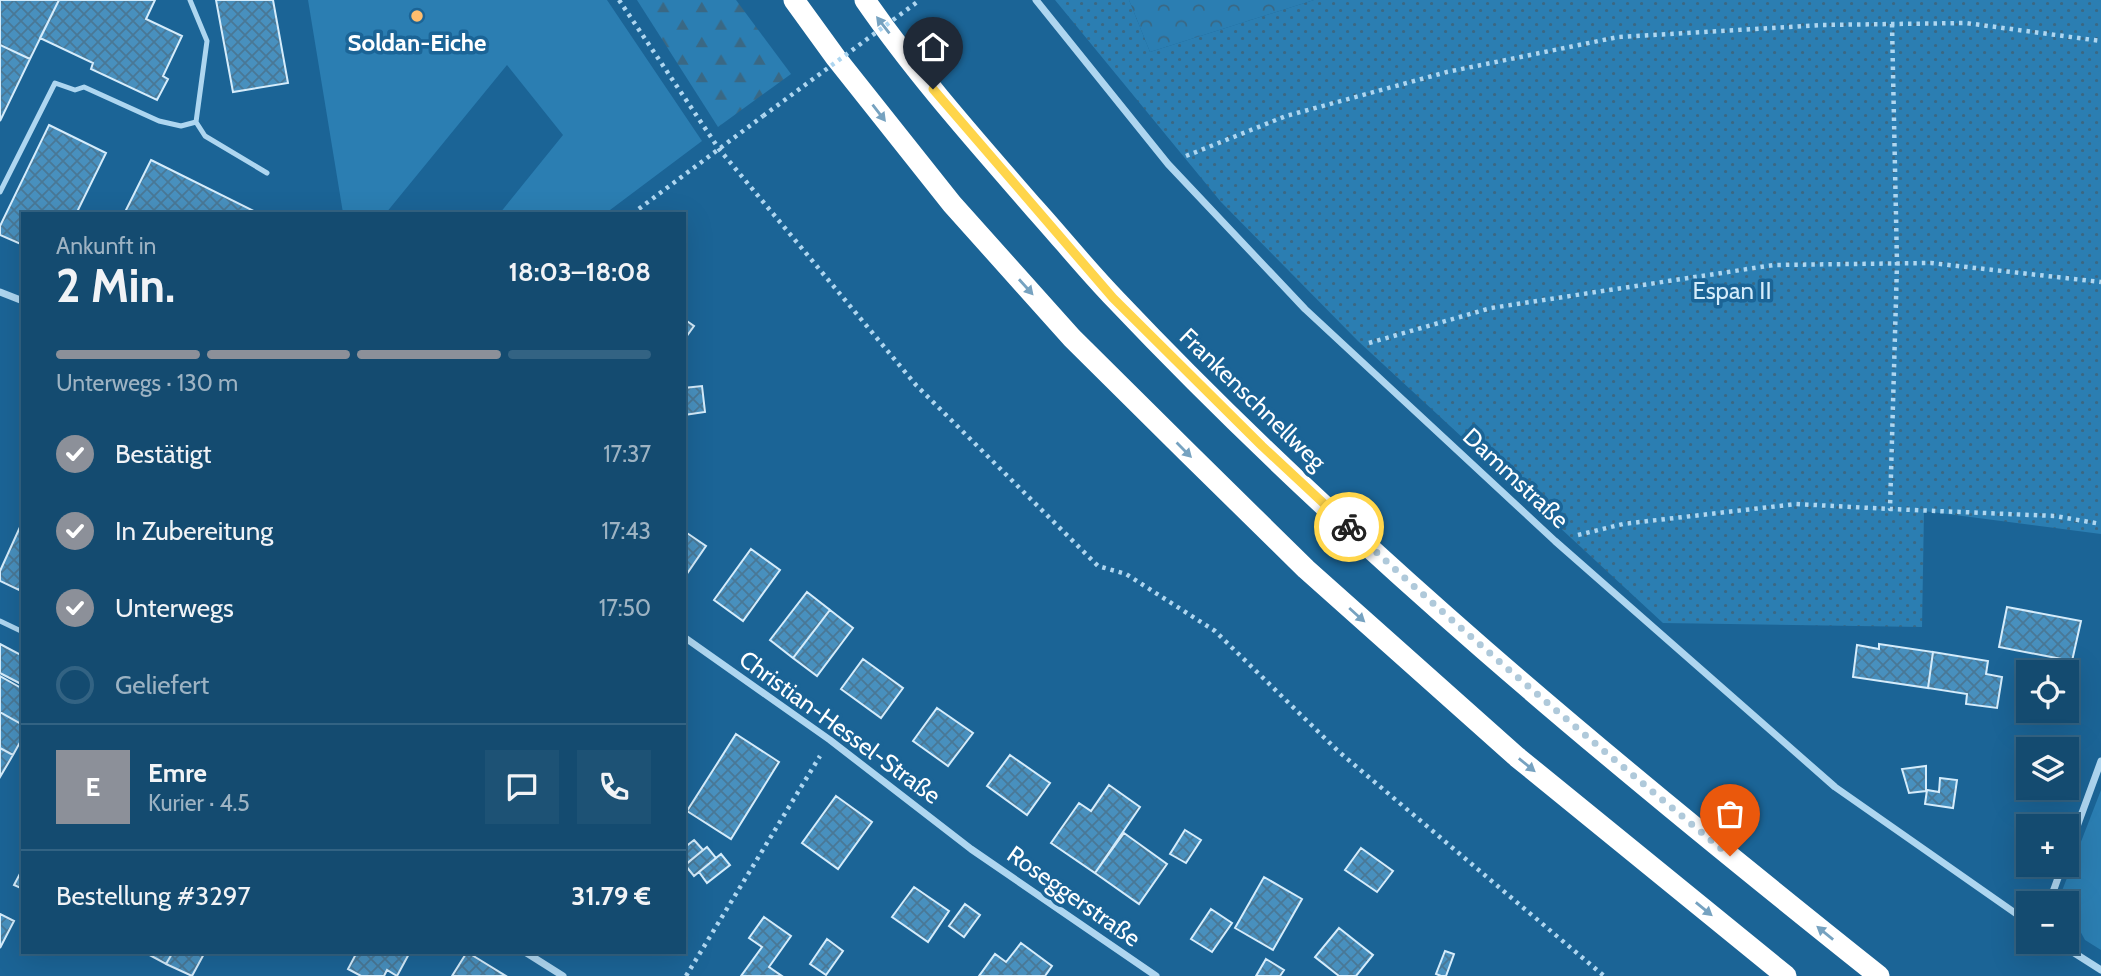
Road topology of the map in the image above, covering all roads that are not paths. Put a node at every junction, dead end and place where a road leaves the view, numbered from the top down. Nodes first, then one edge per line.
1 (190, 0) edge
2 (794, 0) edge
3 (865, 0) edge
4 (1036, 0) edge
5 (196, 122) junction
6 (267, 173) dead end
7 (0, 192) edge
8 (0, 292) edge
9 (21, 300) edge
10 (0, 621) edge
11 (21, 631) edge
12 (686, 638) edge
13 (2101, 761) edge
14 (2079, 821) edge
15 (971, 849) joint
16 (2016, 914) edge
17 (528, 954) edge
18 (2076, 954) edge
19 (2101, 970) edge
20 (563, 976) edge
21 (1156, 976) edge
22 (1786, 976) edge
23 (1879, 976) edge

1 - 5 lane
2 -> 22 highway
23 -> 3 highway, Frankenschnellweg
4 - 16 street, Dammstraße
5 - 6 lane
5 - 7 lane
8 - 9 street
10 - 11 lane
12 - 15 street, Christian-Hessel-Straße
13 - 14 street
15 - 21 street, Roseggerstraße
17 - 20 street
18 - 19 street

